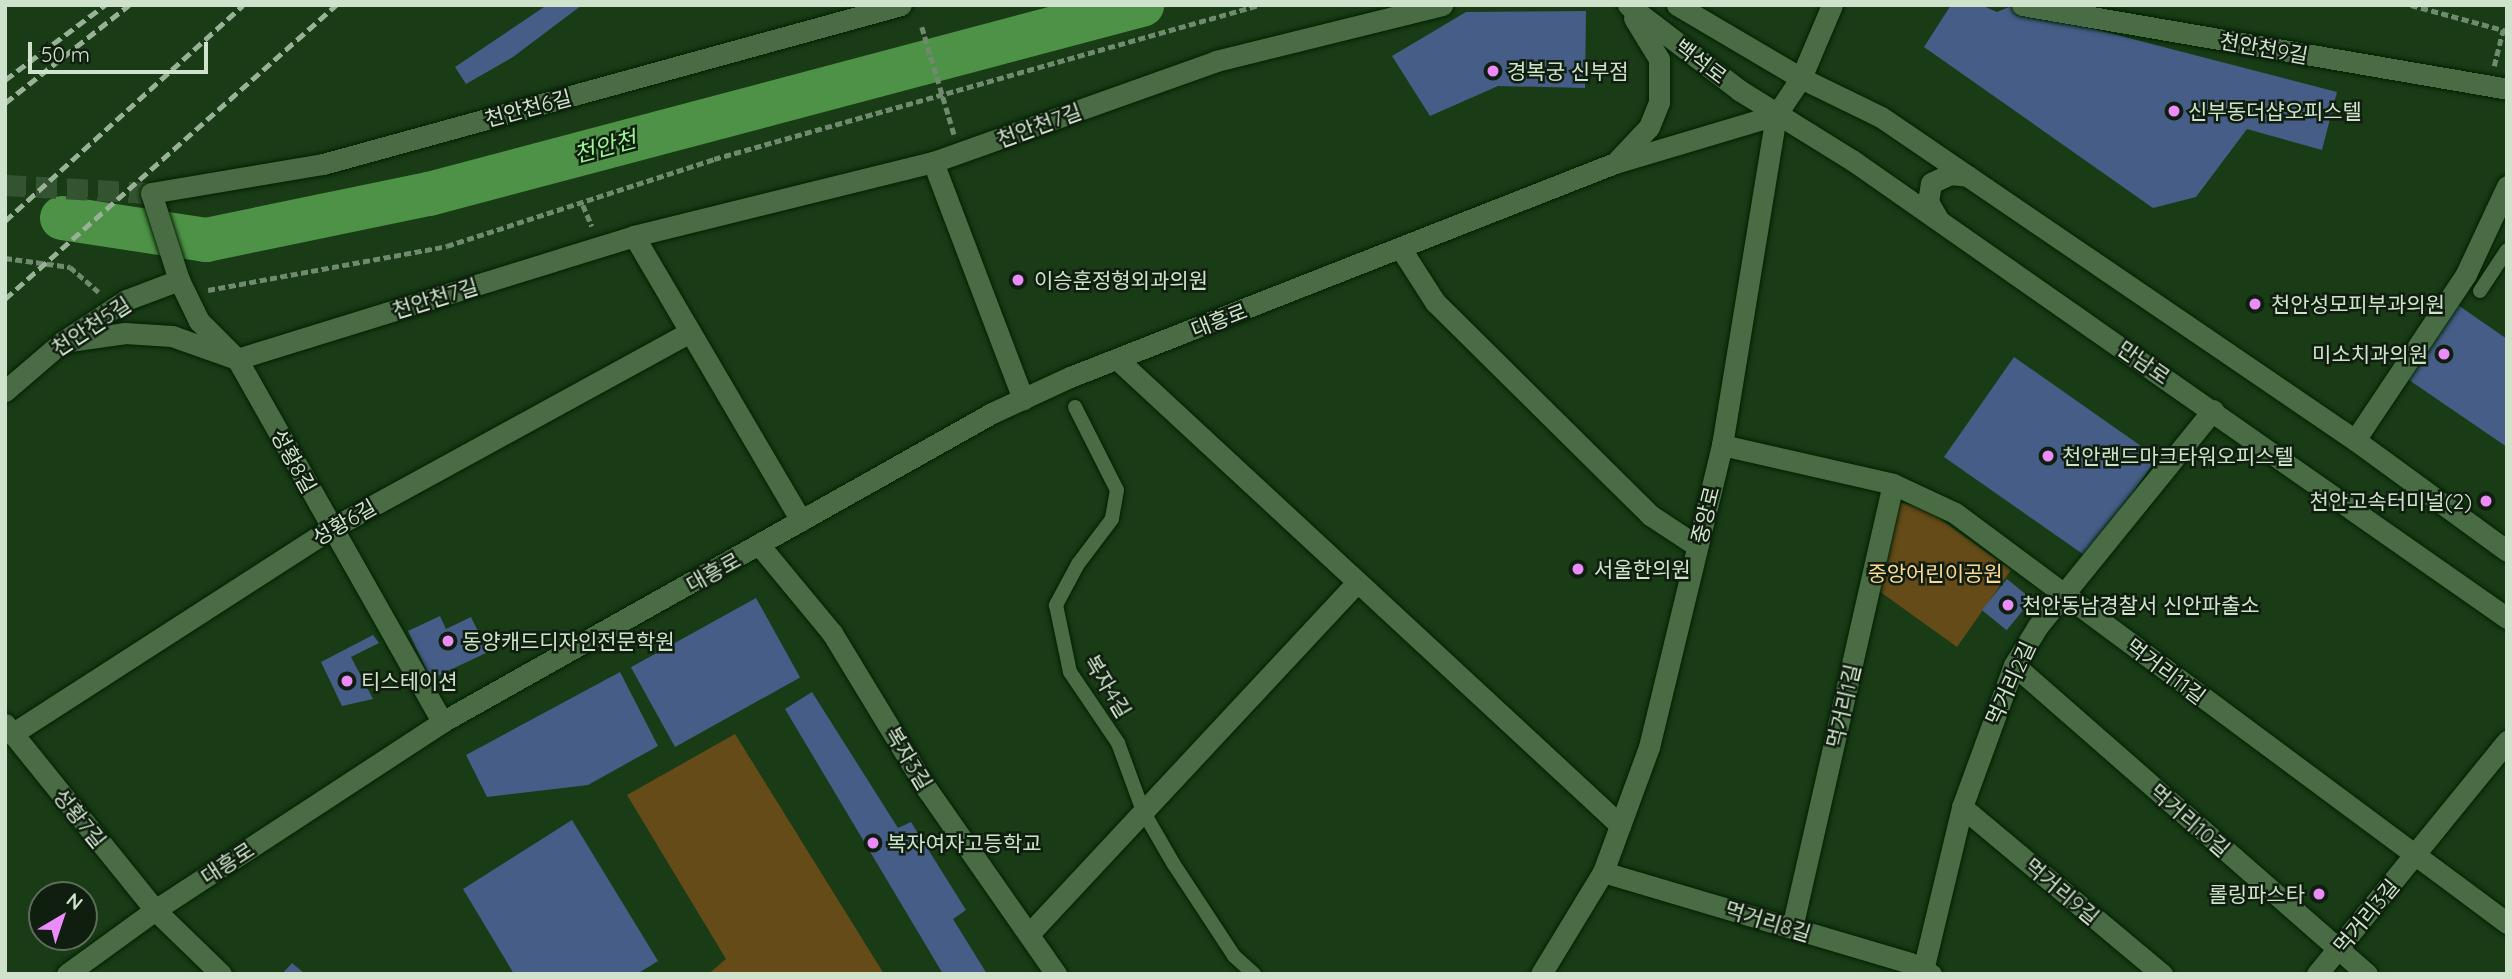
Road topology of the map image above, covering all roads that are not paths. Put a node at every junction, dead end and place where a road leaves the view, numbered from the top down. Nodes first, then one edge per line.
1 (901, 5) edge
2 (1441, 5) edge
3 (1626, 5) edge
4 (1677, 5) edge
5 (1832, 5) edge
6 (2022, 5) edge
7 (1801, 78) junction
8 (2498, 88) edge
9 (1776, 115) junction
10 (933, 162) junction
11 (1615, 163) junction
12 (1970, 177) junction
13 (2507, 186) edge
14 (1941, 222) junction
15 (634, 236) junction
16 (1401, 250) junction
17 (2507, 250) edge
18 (180, 282) junction
19 (2480, 290) dead end
20 (690, 332) junction
21 (62, 342) junction
22 (237, 359) junction
23 (1117, 359) junction
24 (5, 391) edge
25 (1023, 399) junction
26 (1075, 407) dead end
27 (2213, 410) junction
28 (2355, 440) junction
29 (1721, 445) junction
30 (1893, 484) junction
31 (801, 521) junction
32 (332, 528) junction
33 (760, 546) junction
34 (1697, 546) junction
35 (2507, 551) edge
36 (1357, 582) junction
37 (2064, 594) junction
38 (2507, 618) edge
39 (2014, 665) junction
40 (442, 722) junction
41 (9, 729) edge
42 (2507, 741) edge
43 (1962, 807) junction
44 (1143, 811) junction
45 (1620, 825) junction
46 (2414, 858) junction
47 (1603, 872) junction
48 (155, 911) junction
49 (2507, 923) edge
50 (1792, 928) junction
51 (1029, 934) junction
52 (2338, 949) junction
53 (1927, 972) edge
54 (67, 974) edge
55 (221, 974) edge
56 (1056, 974) edge
57 (1254, 974) edge
58 (1541, 974) edge
59 (2162, 974) edge
60 (2317, 974) edge
61 (2367, 974) edge

1 - 18 street, 천안천6길
2 - 10 street, 천안천7길
3 - 9 street, 백석로
3 - 11 street
4 - 7 street, 백석로
5 - 7 street
6 - 8 street, 천안천9길
7 - 9 street
7 - 12 street
9 - 11 street, 대흥로
9 - 14 street, 만남로
9 - 29 street, 중앙로
10 - 15 street, 천안천7길
10 - 25 street
11 - 16 street, 대흥로
12 - 14 street
12 - 28 street
13 - 28 street
14 - 27 street, 만남로
15 - 20 street
15 - 22 street, 천안천7길
16 - 23 street, 대흥로
16 - 34 street
17 - 19 lane
18 - 21 street, 천안천5길
18 - 22 street, 성황8길
20 - 31 street
20 - 32 street, 성황6길
21 - 22 street
21 - 24 street, 천안천5길
22 - 32 street, 성황8길
23 - 25 street, 대흥로
23 - 36 street
25 - 31 street, 대흥로
26 - 44 lane, 복자4길
27 - 37 street, 먹거리2길
27 - 38 street, 만남로
28 - 35 street
29 - 30 street, 먹거리11길
29 - 34 street, 중앙로
30 - 37 street, 먹거리11길
30 - 50 street, 먹거리1길
31 - 33 street, 대흥로
32 - 40 street, 성황8길
32 - 41 street, 성황6길
33 - 40 street, 대흥로
33 - 51 street, 복자3길
34 - 45 street, 중앙로
36 - 44 street
36 - 45 street
37 - 39 street, 먹거리2길
37 - 46 street, 먹거리11길
39 - 43 street, 먹거리2길
39 - 52 street, 먹거리10길
40 - 48 street, 대흥로
41 - 48 street, 성황7길
42 - 46 street, 먹거리3길
43 - 53 street, 먹거리2길
43 - 59 street, 먹거리9길
44 - 51 street
44 - 57 lane, 복자4길
45 - 47 street, 중앙로
46 - 49 street, 먹거리11길
46 - 52 street, 먹거리3길
47 - 50 street, 먹거리8길
47 - 58 street, 중앙로
48 - 54 street, 대흥로
48 - 55 street, 성황7길
50 - 53 street, 먹거리8길
51 - 56 street, 복자3길
52 - 60 street, 먹거리3길
52 - 61 street, 먹거리10길

